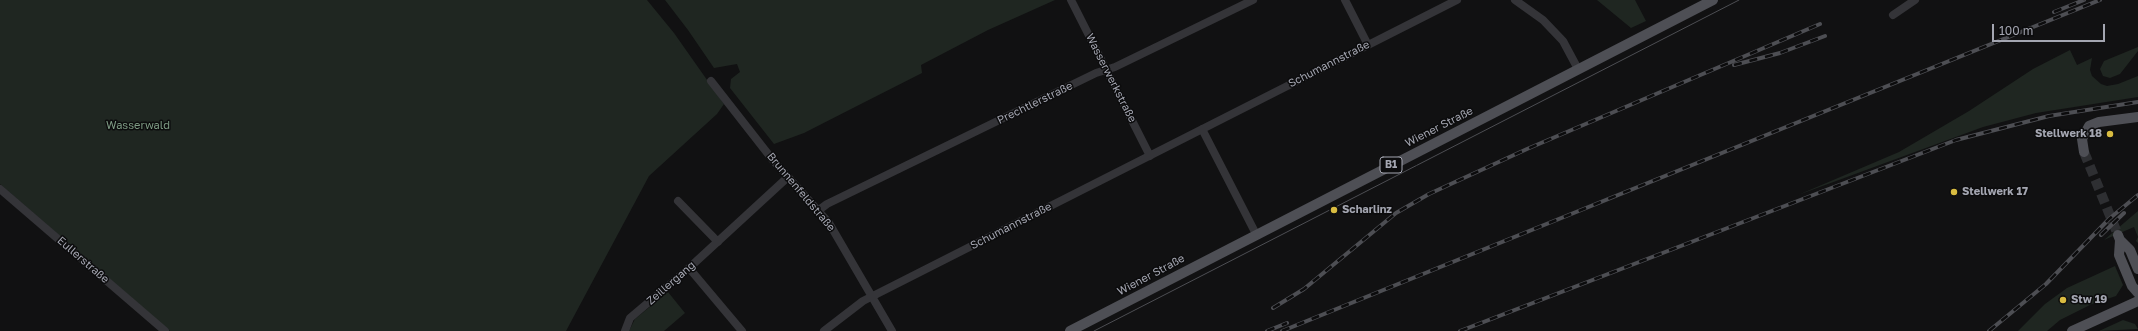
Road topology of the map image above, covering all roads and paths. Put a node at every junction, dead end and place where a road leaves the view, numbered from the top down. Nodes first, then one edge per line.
1 (1071, 0) edge
2 (1253, 0) edge
3 (1345, 0) edge
4 (1457, 0) edge
5 (1515, 0) edge
6 (1713, 0) edge
7 (1914, 0) edge
8 (1893, 15) dead end
9 (1368, 45) junction
10 (1106, 69) junction
11 (1578, 69) junction
12 (712, 81) dead end
13 (2138, 116) edge
14 (1202, 129) junction
15 (2084, 152) tunnel mouth
16 (1150, 156) junction
17 (788, 177) junction
18 (0, 188) edge
19 (678, 202) dead end
20 (819, 210) junction
21 (1256, 234) junction
22 (718, 242) junction
23 (689, 268) junction
24 (2138, 269) edge
25 (2138, 293) edge
26 (873, 296) junction
27 (2138, 301) edge
28 (626, 328) edge
29 (165, 331) edge
30 (742, 331) edge
31 (824, 331) edge
32 (892, 331) edge
33 (1070, 331) edge
34 (2072, 331) edge

1 - 10 street, Wasserwerkstraße
2 - 10 street, Prechtlerstraße
3 - 9 street
4 - 9 street, Schumannstraße
5 - 11 street
6 - 11 main road, Wiener Straße / B1
7 - 8 street
9 - 14 street, Schumannstraße
10 - 16 street, Wasserwerkstraße
10 - 20 street, Prechtlerstraße
11 - 21 main road, Wiener Straße / B1
12 - 17 street, Brunnenfeldstraße
13 - 15 main road
14 - 16 street, Schumannstraße
14 - 21 street
16 - 26 street, Schumannstraße
17 - 20 street, Brunnenfeldstraße
17 - 22 street, Zeillergang
18 - 29 street, Eullerstraße
19 - 22 street
20 - 26 street, Brunnenfeldstraße
21 - 33 main road, Wiener Straße / B1
22 - 23 street, Zeillergang
23 - 28 street, Zeillergang
23 - 30 street
24 - 25 main road
26 - 31 street, Schumannstraße
26 - 32 street, Brunnenfeldstraße
27 - 34 main road

